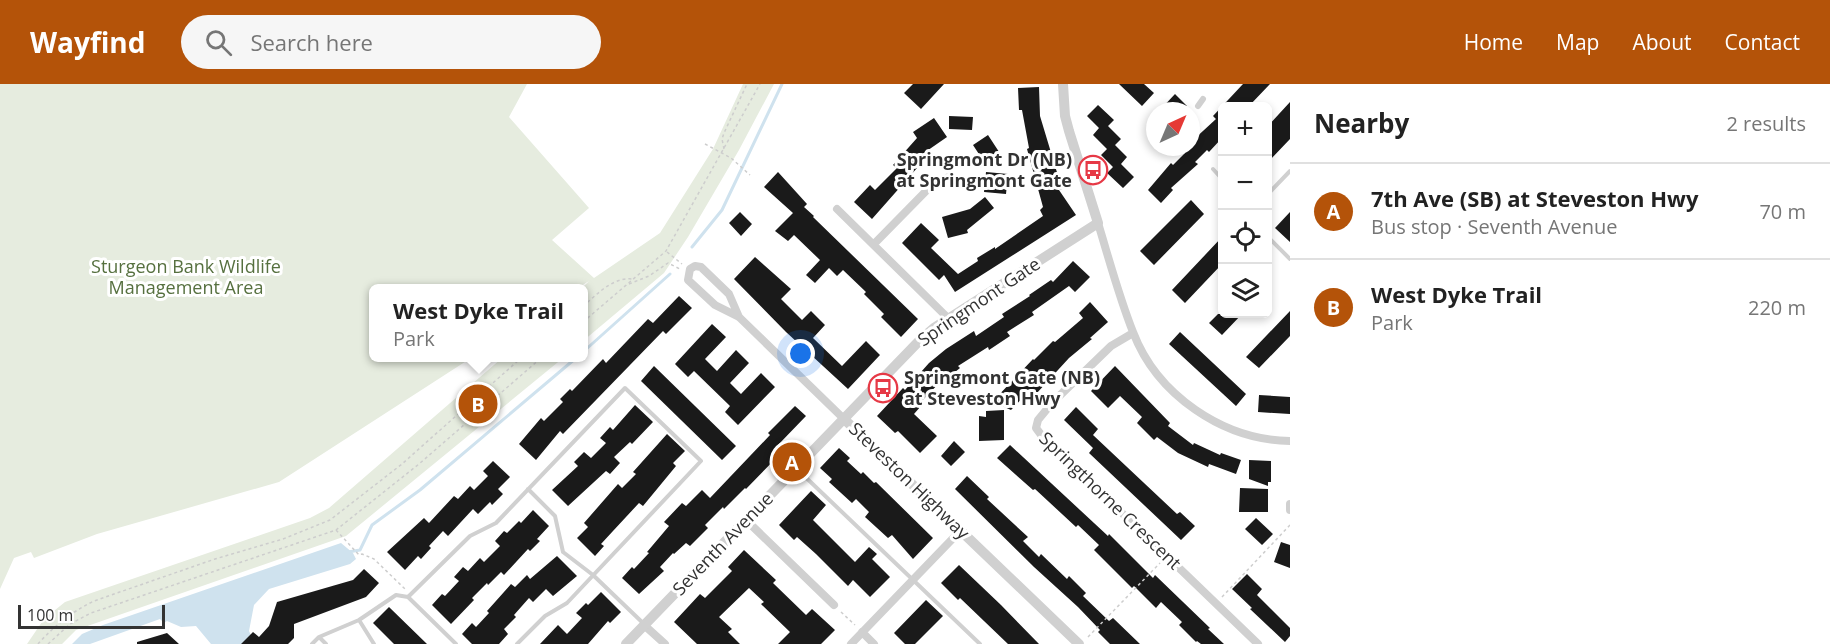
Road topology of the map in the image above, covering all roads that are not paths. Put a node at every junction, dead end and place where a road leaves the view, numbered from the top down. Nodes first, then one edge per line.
1 (1063, 84) edge
2 (1203, 99) dead end
3 (1200, 103) edge
4 (1213, 170) dead end
5 (1290, 171) edge
6 (1218, 175) edge
7 (950, 177) dead end
8 (1272, 190) edge
9 (837, 209) dead end
10 (1098, 223) junction
11 (1272, 241) edge
12 (874, 244) junction
13 (1290, 259) edge
14 (739, 317) junction
15 (949, 319) junction
16 (1133, 333) junction
17 (844, 419) junction
18 (1290, 441) edge
19 (797, 468) junction
20 (528, 489) junction
21 (1290, 504) edge
22 (1290, 510) edge
23 (746, 520) junction
24 (961, 530) junction
25 (593, 575) junction
26 (913, 578) junction
27 (409, 596) junction
28 (834, 605) road end
29 (359, 620) junction
30 (644, 625) junction
31 (862, 632) junction
32 (319, 637) junction
33 (1083, 641) edge
34 (312, 644) edge
35 (326, 644) edge
36 (374, 644) edge
37 (456, 644) edge
38 (518, 644) edge
39 (626, 644) edge
40 (664, 644) edge
41 (851, 644) edge
42 (874, 644) edge
43 (980, 644) edge
44 (1258, 644) edge

1 - 10 street
2 - 3 street
4 - 6 lane
5 - 8 lane
7 - 12 street
9 - 12 street
10 - 15 street, Springmont Gate
10 - 16 street
11 - 13 lane
12 - 15 street
14 - 14 street, Steveston Highway
14 - 17 street, Steveston Highway
15 - 17 street, Springmont Gate
16 - 18 street
16 - 44 street, Springthorne Crescent
17 - 19 street, Seventh Avenue
17 - 24 street, Steveston Highway
19 - 23 street, Seventh Avenue
19 - 26 lane
20 - 25 lane
20 - 25 lane
20 - 27 lane
21 - 22 street
23 - 28 street
23 - 30 street, Seventh Avenue
24 - 26 street
24 - 33 street, Steveston Highway
25 - 30 lane
25 - 38 lane
26 - 31 street
26 - 43 lane
27 - 29 lane
27 - 37 lane
29 - 32 lane
29 - 36 lane
30 - 39 street, Seventh Avenue
30 - 40 street
31 - 41 street
31 - 42 street
32 - 34 lane
32 - 35 lane

